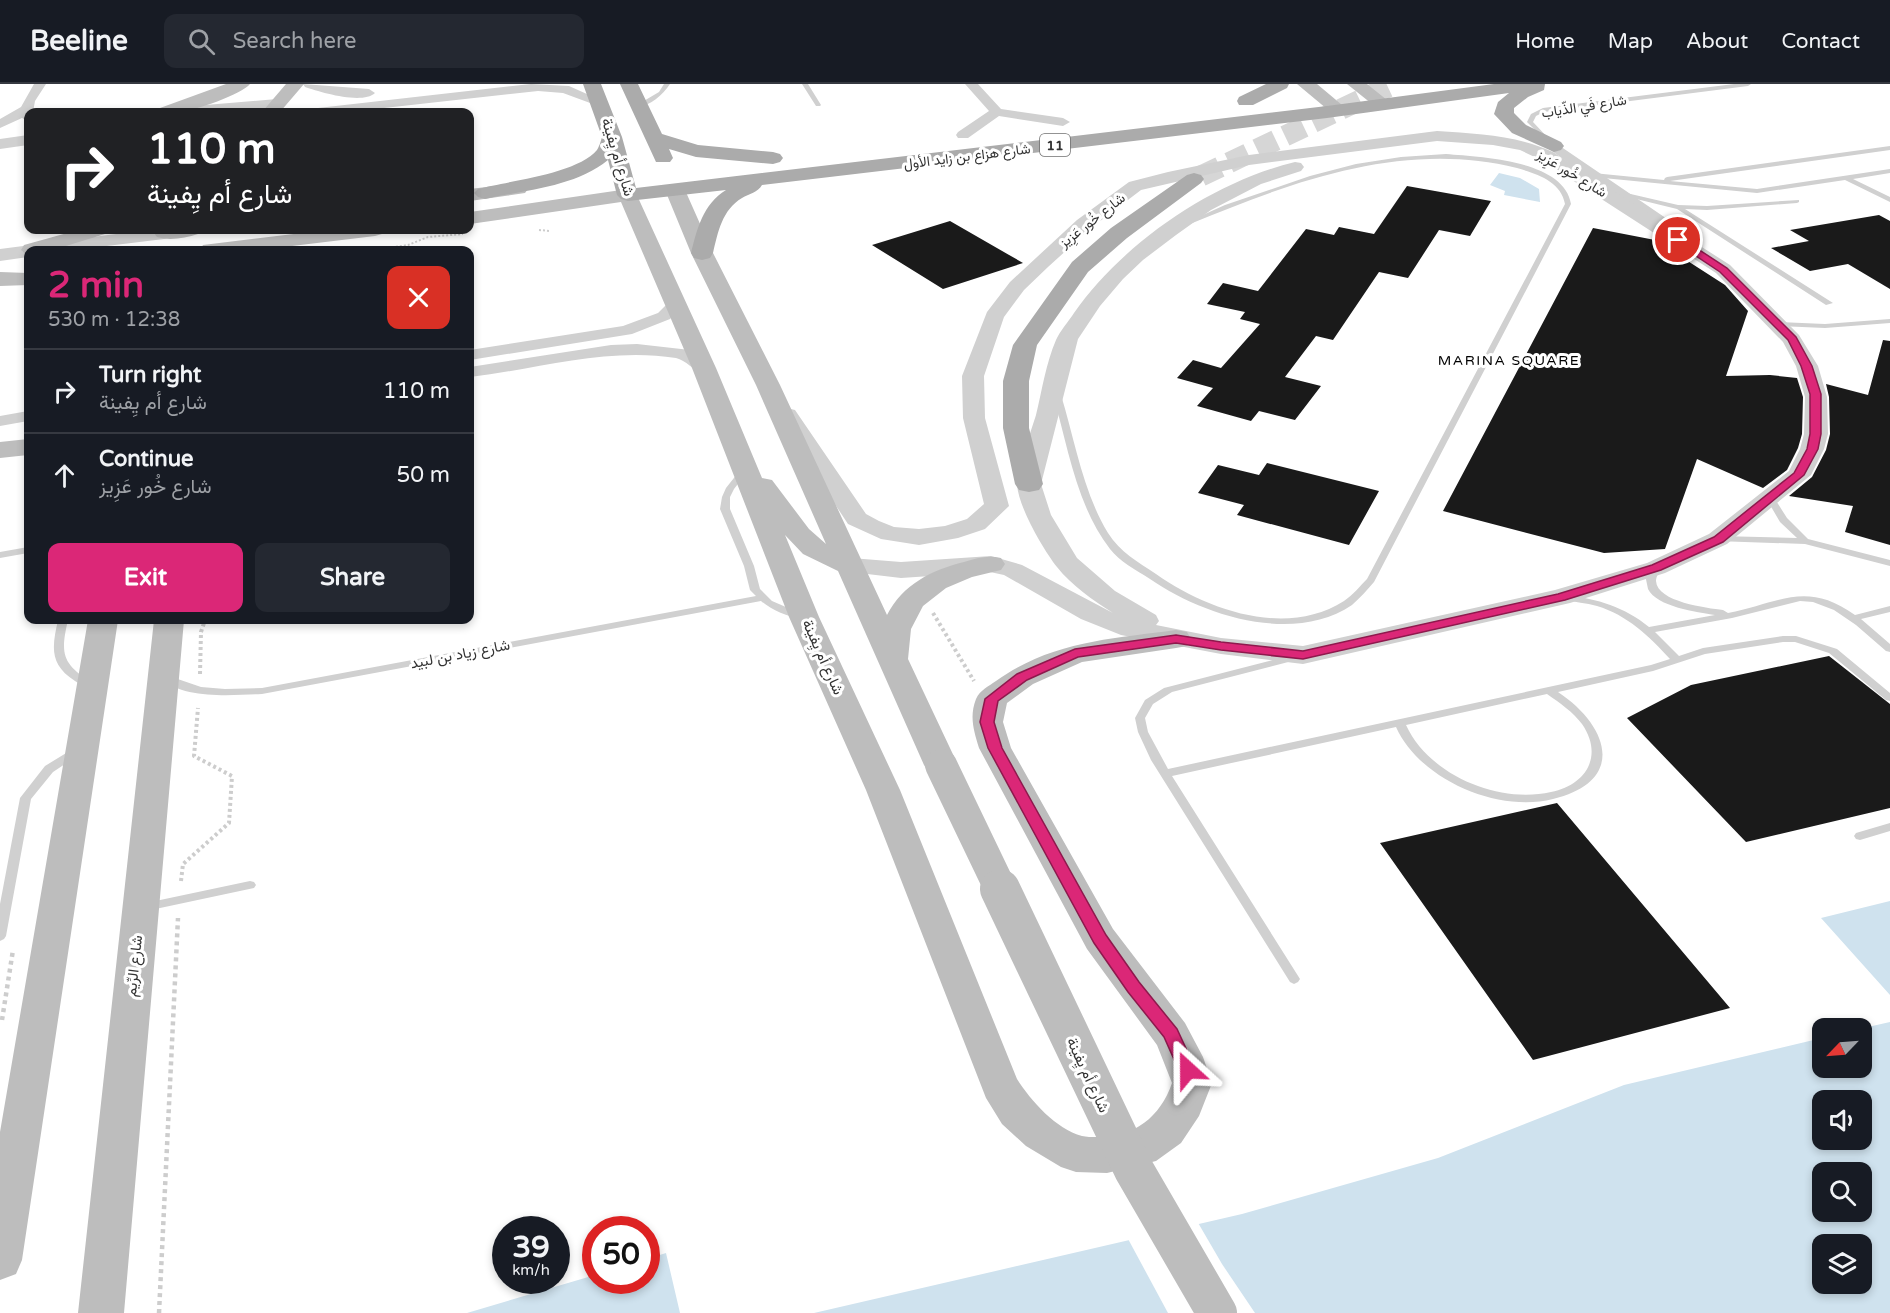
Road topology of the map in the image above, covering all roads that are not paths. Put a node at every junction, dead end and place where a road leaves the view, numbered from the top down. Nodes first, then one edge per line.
1 (40, 84) edge
2 (241, 84) edge
3 (258, 84) edge
4 (295, 84) edge
5 (309, 84) edge
6 (448, 84) edge
7 (513, 84) edge
8 (592, 84) edge
9 (629, 84) edge
10 (667, 84) edge
11 (804, 84) edge
12 (972, 84) edge
13 (1280, 84) edge
14 (1384, 84) edge
15 (1535, 84) edge
16 (1542, 84) edge
17 (1748, 84) edge
18 (1358, 86) edge
19 (412, 88) junction
20 (1312, 88) edge
21 (500, 91) junction
22 (1246, 101) junction
23 (601, 103) junction
24 (1222, 104) dead end
25 (1383, 104) junction
26 (818, 105) dead end
27 (639, 106) junction
28 (353, 107) junction
29 (28, 108) edge
30 (177, 108) edge
31 (233, 108) edge
32 (274, 108) edge
33 (346, 108) edge
34 (1339, 110) junction
35 (997, 112) junction
36 (24, 115) edge
37 (1085, 120) dead end
38 (1063, 122) junction
39 (0, 124) edge
40 (24, 128) edge
41 (0, 131) edge
42 (963, 135) junction
43 (612, 137) junction
44 (653, 138) junction
45 (940, 138) dead end
46 (24, 141) edge
47 (0, 144) edge
48 (1359, 146) junction
49 (1554, 146) junction
50 (1890, 148) edge
51 (797, 155) dead end
52 (773, 158) junction
53 (678, 169) junction
54 (1890, 171) edge
55 (1877, 173) junction
56 (1592, 175) junction
57 (1847, 177) junction
58 (772, 179) junction
59 (1194, 179) tunnel mouth
60 (1890, 179) edge
61 (1648, 182) junction
62 (625, 185) junction
63 (675, 190) junction
64 (1618, 193) junction
65 (477, 194) edge
66 (1890, 200) edge
67 (1797, 201) dead end
68 (1678, 207) junction
69 (529, 210) junction
70 (474, 217) edge
71 (1169, 231) junction
72 (85, 234) edge
73 (340, 234) edge
74 (164, 238) edge
75 (306, 238) junction
76 (650, 243) junction
77 (47, 246) edge
78 (82, 246) edge
79 (243, 246) edge
80 (281, 246) edge
81 (24, 252) edge
82 (702, 253) junction
83 (0, 255) edge
84 (1723, 270) junction
85 (24, 275) edge
86 (0, 278) edge
87 (24, 279) edge
88 (1830, 303) dead end
89 (676, 304) junction
90 (1890, 321) edge
91 (1779, 324) junction
92 (587, 346) junction
93 (474, 355) edge
94 (704, 368) junction
95 (474, 371) edge
96 (1054, 383) junction
97 (768, 385) junction
98 (24, 417) edge
99 (0, 421) edge
100 (24, 440) edge
101 (0, 443) edge
102 (24, 447) edge
103 (0, 450) edge
104 (744, 471) junction
105 (1029, 484) junction
106 (1770, 498) junction
107 (1718, 539) junction
108 (1805, 541) junction
109 (24, 551) edge
110 (0, 555) edge
111 (1890, 563) edge
112 (991, 564) junction
113 (851, 566) junction
114 (1656, 568) junction
115 (1561, 597) junction
116 (761, 598) junction
117 (1890, 609) edge
118 (1732, 615) junction
119 (804, 617) junction
120 (1853, 618) junction
121 (62, 624) edge
122 (102, 624) edge
123 (168, 624) edge
124 (1649, 630) junction
125 (1176, 639) junction
126 (1890, 649) edge
127 (1303, 655) junction
128 (893, 658) junction
129 (1677, 660) junction
130 (162, 676) junction
131 (92, 687) junction
132 (1548, 690) junction
133 (1890, 698) edge
134 (1401, 723) junction
135 (81, 748) junction
136 (1164, 774) junction
137 (1890, 827) edge
138 (1860, 836) dead end
139 (250, 885) dead end
140 (140, 909) junction
141 (0, 936) edge
142 (1294, 979) dead end
143 (0, 1260) edge
144 (101, 1313) edge
145 (1217, 1313) edge

1 - 29 street
2 - 30 main road
3 - 31 main road
4 - 32 main road
5 - 19 street
6 - 19 street
7 - 21 street
8 - 23 main road, شارع أم يِفينة
9 - 27 main road, شارع أم يِفينة
10 - 27 lane
11 - 26 lane
12 - 35 street
13 - 22 main road
14 - 18 main road
15 - 25 main road, شارع هزاع بن زايد الأول / 11
16 - 49 main road
17 - 49 lane, شارع فَي الذّياب
18 - 20 main road
18 - 25 main road
19 - 28 street
20 - 22 main road
20 - 34 main road
21 - 23 street
21 - 28 street
22 - 24 main road
23 - 43 main road, شارع أم يِفينة
25 - 34 main road, شارع هزاع بن زايد الأول / 11
27 - 44 main road, شارع أم يِفينة
28 - 33 street
34 - 58 main road, شارع هزاع بن زايد الأول / 11
35 - 38 street
35 - 42 street
36 - 39 street
37 - 38 main road, شارع هزاع بن زايد الأول / 11
38 - 42 main road, شارع هزاع بن زايد الأول / 11
40 - 41 street
42 - 45 main road, شارع هزاع بن زايد الأول / 11
43 - 62 main road, شارع أم يِفينة
43 - 65 main road
44 - 52 main road
44 - 53 main road, شارع أم يِفينة
46 - 47 street
48 - 71 street
48 - 84 street, شارع خُور عَزِيز
48 - 97 street, شارع خُور عَزِيز
49 - 56 street, شارع خُور عَزِيز
50 - 61 lane
51 - 52 main road, شارع هزاع بن زايد الأول / 11
52 - 53 main road, شارع هزاع بن زايد الأول / 11
53 - 62 main road, شارع هزاع بن زايد الأول / 11
53 - 63 main road, شارع أم يِفينة
54 - 55 lane
55 - 57 lane
55 - 60 lane
56 - 61 lane
56 - 64 street, شارع خُور عَزِيز
57 - 61 lane
57 - 66 lane
58 - 63 main road, شارع هزاع بن زايد الأول / 11
58 - 82 main road
59 - 105 main road
62 - 63 main road, شارع هزاع بن زايد الأول / 11
62 - 65 main road, شارع هزاع بن زايد الأول / 11
62 - 69 main road, شارع هزاع بن زايد الأول / 11
62 - 76 main road, شارع أم يِفينة
63 - 82 main road, شارع أم يِفينة
64 - 68 lane
64 - 84 street, شارع خُور عَزِيز
67 - 68 lane
68 - 88 lane
69 - 70 main road, شارع هزاع بن زايد الأول / 11
69 - 76 main road
71 - 96 street
71 - 96 lane
72 - 77 main road
73 - 75 main road
74 - 78 street
75 - 79 main road
75 - 80 main road
76 - 89 main road, شارع أم يِفينة
81 - 83 street
82 - 97 main road, شارع أم يِفينة
84 - 91 street, شارع خُور عَزِيز
85 - 86 street
86 - 87 main road
89 - 92 street
89 - 94 main road, شارع أم يِفينة
90 - 91 lane
91 - 106 street, شارع خُور عَزِيز
92 - 93 street
92 - 94 street
92 - 95 street
94 - 104 main road, شارع أم يِفينة
96 - 105 street
97 - 113 main road, شارع أم يِفينة
98 - 99 street
100 - 101 street
102 - 103 main road
104 - 113 main road
104 - 116 lane
104 - 119 main road, شارع أم يِفينة
105 - 125 street
106 - 107 street, شارع خُور عَزِيز
106 - 108 lane
107 - 108 lane
107 - 114 street, شارع خُور عَزِيز
108 - 111 lane
109 - 110 lane
112 - 113 street, شارع خُور عَزِيز
112 - 125 street, شارع خُور عَزِيز
112 - 128 main road
113 - 128 main road, شارع أم يِفينة
114 - 115 street, شارع خُور عَزِيز
114 - 118 lane
115 - 124 lane
115 - 127 street, شارع خُور عَزِيز
116 - 119 lane
116 - 130 lane, شارع زياد بن لبيد
117 - 120 lane
118 - 120 lane
118 - 124 lane
119 - 125 main road, شارع أم يِفينة
120 - 126 lane
121 - 131 lane
122 - 131 main road
123 - 130 main road, شارع الرِّيم
124 - 129 lane
125 - 127 street, شارع خُور عَزِيز
127 - 136 lane
128 - 145 main road, شارع أم يِفينة, bridge
129 - 132 lane
129 - 133 lane
130 - 140 main road, شارع الرِّيم
131 - 135 main road
132 - 134 lane
132 - 134 lane
134 - 136 lane
135 - 141 lane
135 - 143 main road
136 - 142 lane
137 - 138 lane
139 - 140 lane
140 - 144 main road, شارع الرِّيم

